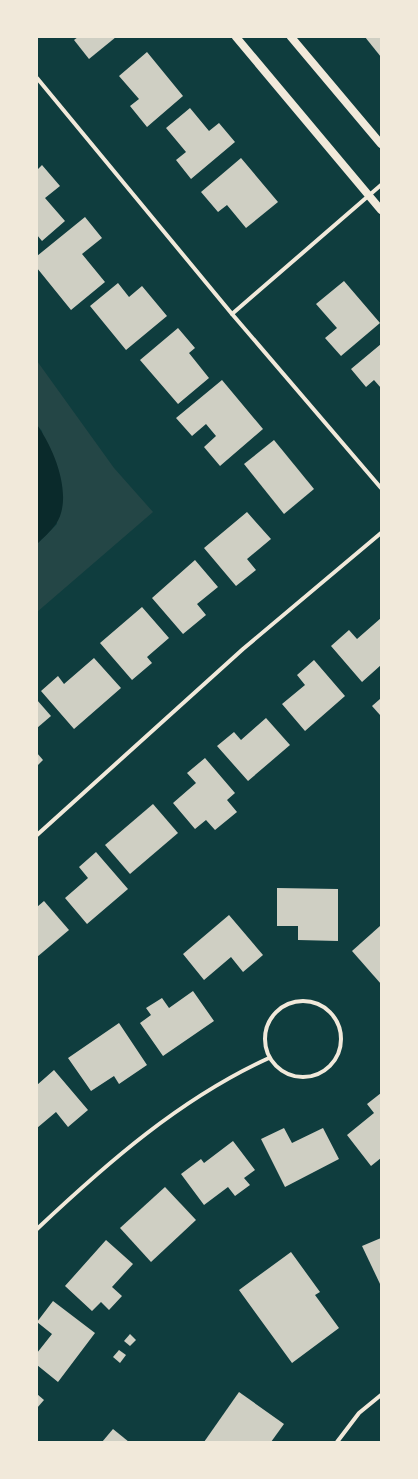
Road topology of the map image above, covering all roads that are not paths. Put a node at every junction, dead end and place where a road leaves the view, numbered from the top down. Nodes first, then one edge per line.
1 (236, 37) edge
2 (291, 37) edge
3 (37, 78) edge
4 (381, 144) edge
5 (381, 185) edge
6 (369, 195) junction
7 (381, 210) edge
8 (232, 314) junction
9 (381, 488) edge
10 (381, 533) edge
11 (37, 835) edge
12 (269, 1058) junction
13 (37, 1229) edge
14 (381, 1395) edge
15 (337, 1442) edge

1 - 6 main road
2 - 4 main road
3 - 8 street
5 - 6 street
6 - 7 main road
6 - 8 street
8 - 9 street
10 - 11 street
12 - 12 street
12 - 13 street
14 - 15 street

